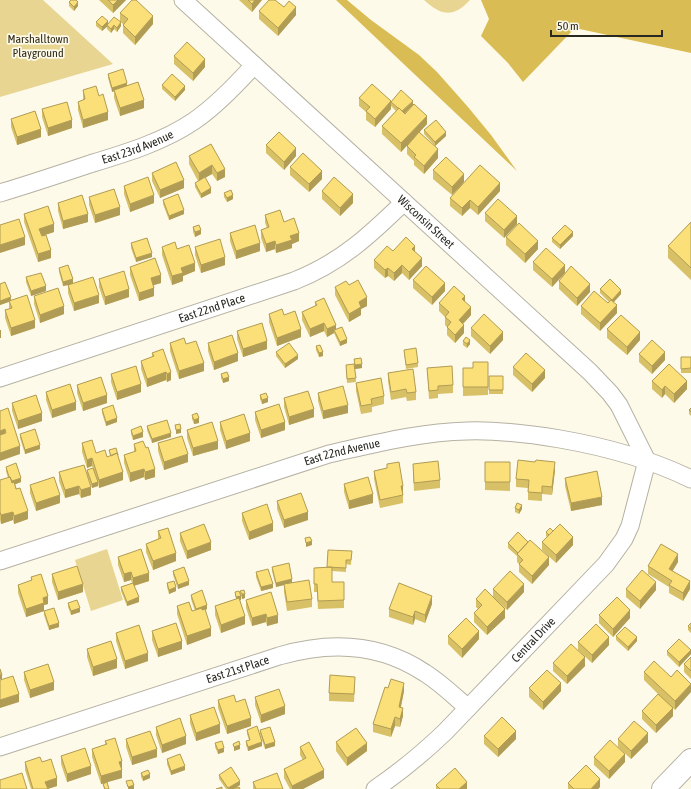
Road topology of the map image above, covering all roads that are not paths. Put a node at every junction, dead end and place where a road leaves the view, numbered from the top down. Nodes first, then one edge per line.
1 (183, 0) edge
2 (254, 65) junction
3 (0, 193) edge
4 (404, 202) junction
5 (0, 378) edge
6 (647, 461) junction
7 (691, 479) edge
8 (0, 561) edge
9 (468, 708) junction
10 (0, 747) edge
11 (691, 760) edge
12 (375, 789) edge
13 (663, 789) edge

1 - 2 street, Wisconsin Street
2 - 3 street, East 23rd Avenue
2 - 4 street, Wisconsin Street
4 - 5 street, East 22nd Place
4 - 6 street, Wisconsin Street
6 - 7 street, East 22nd Avenue
6 - 8 street, East 22nd Avenue
6 - 9 street, Central Drive
9 - 10 street, East 21st Place
9 - 12 street, Central Drive
11 - 13 street

